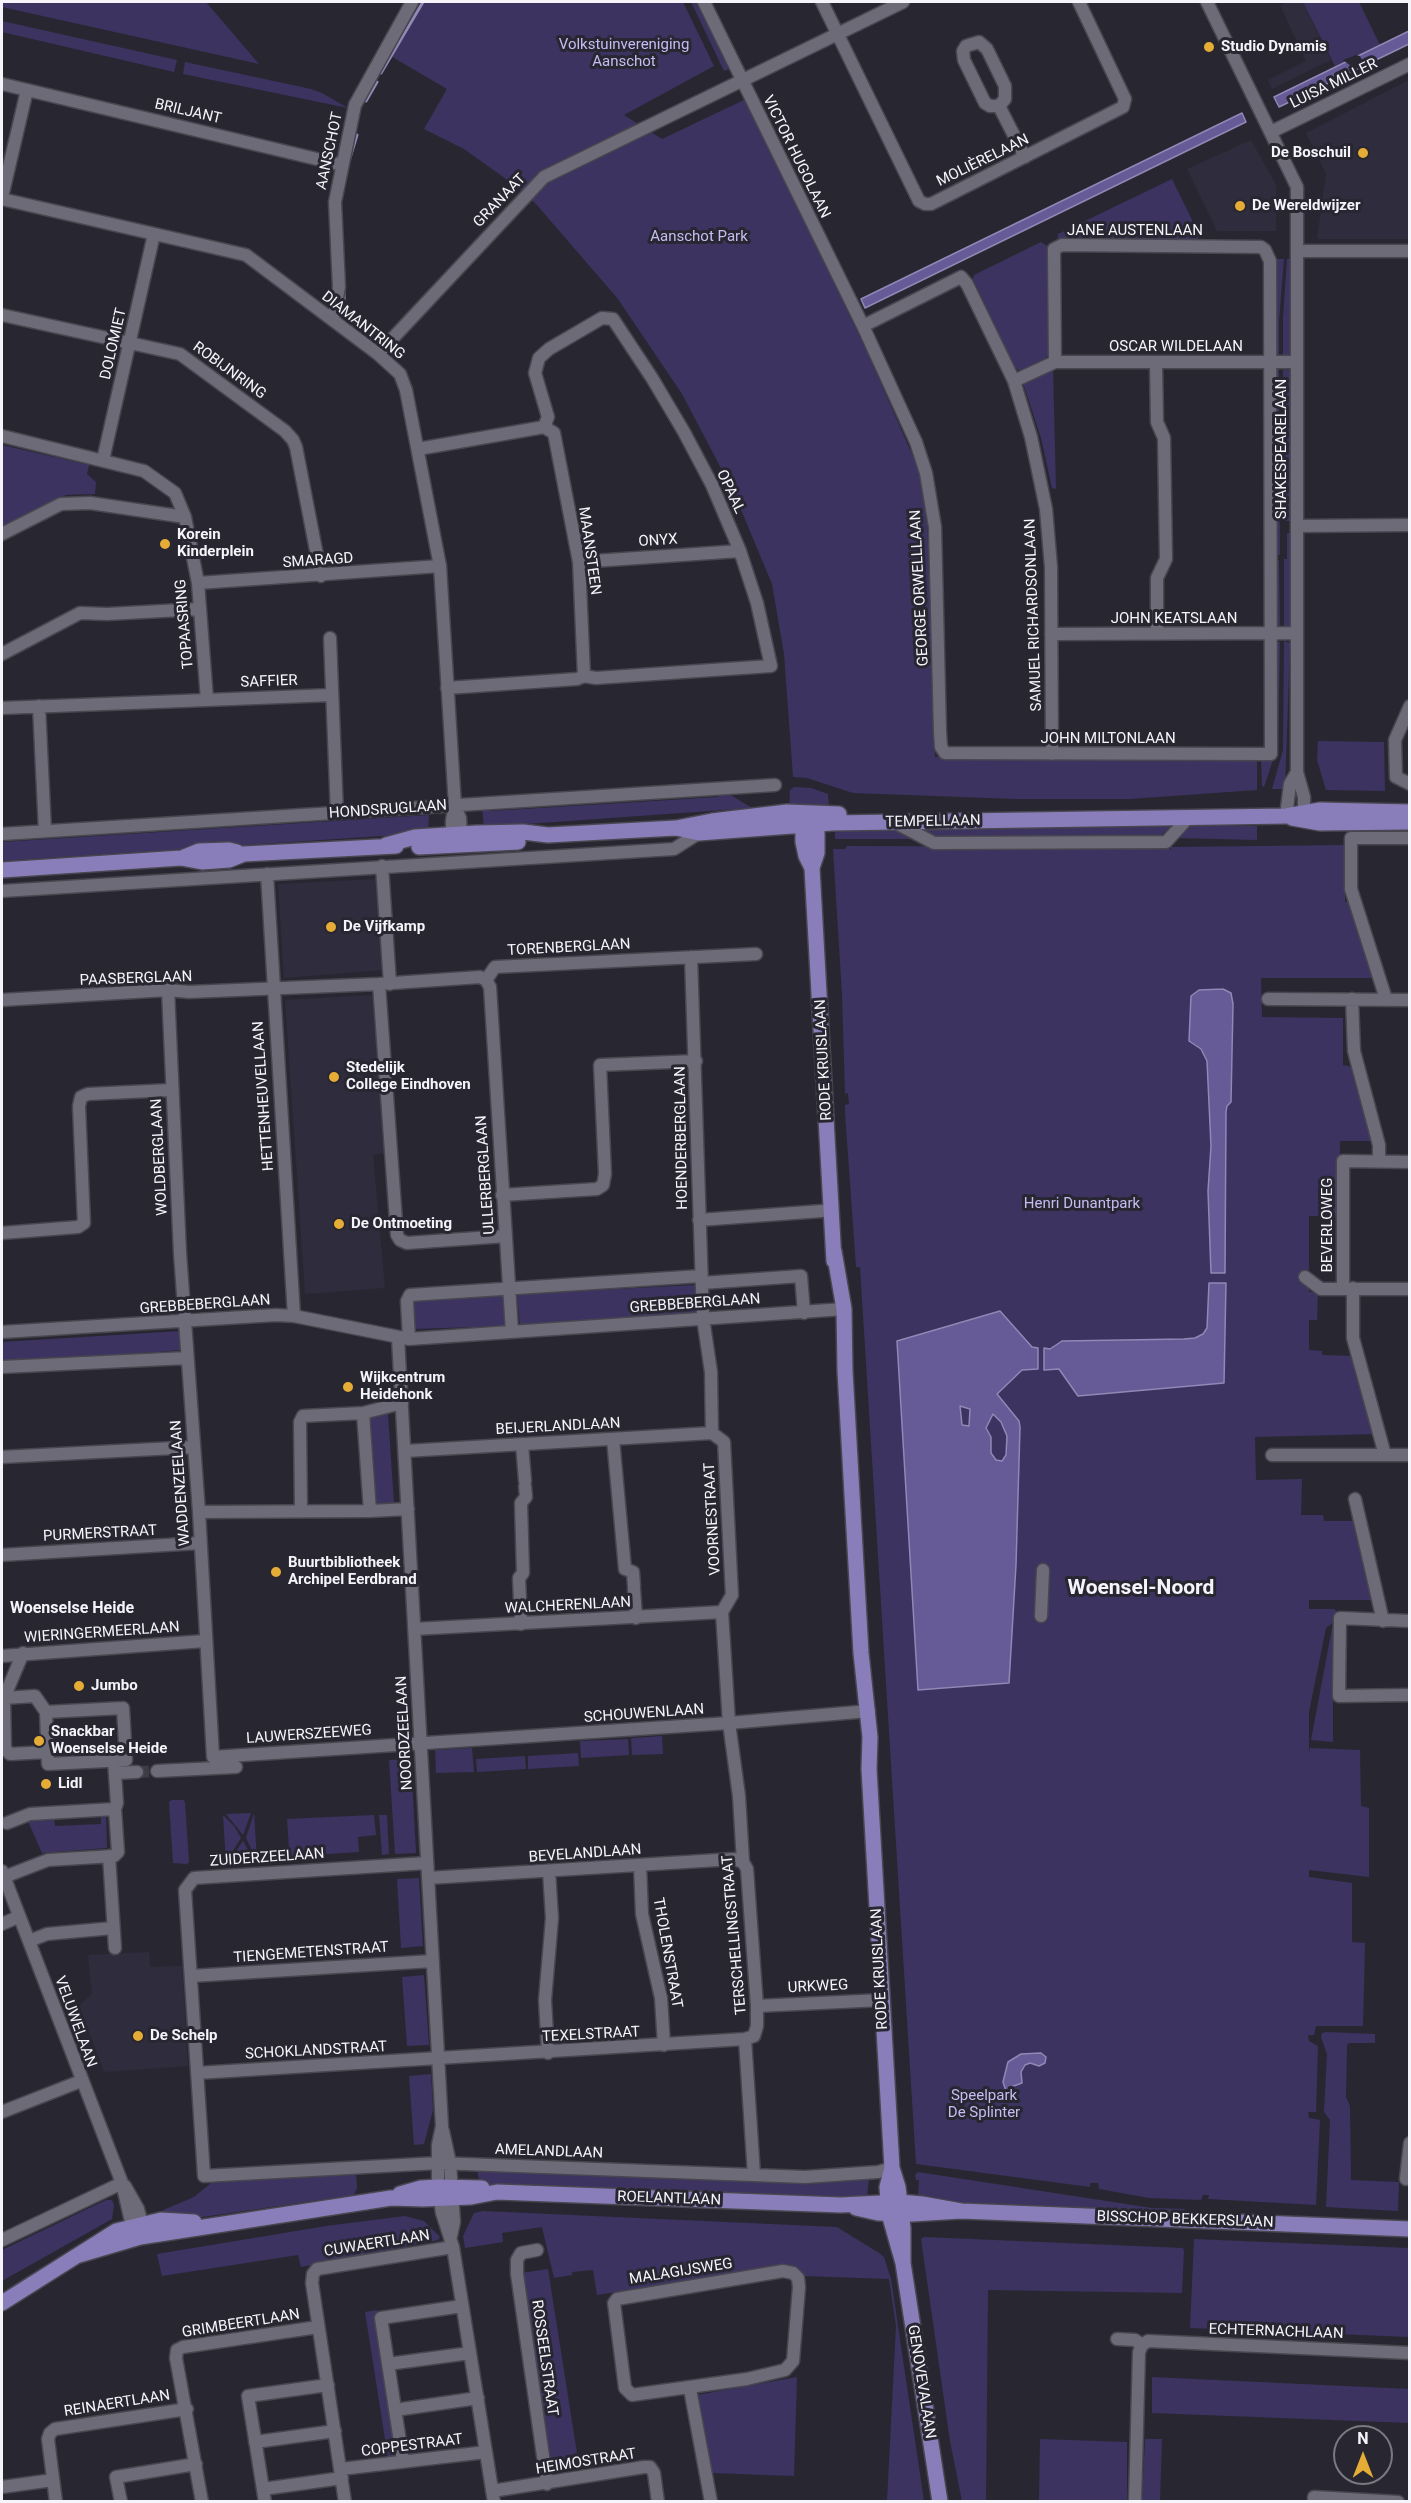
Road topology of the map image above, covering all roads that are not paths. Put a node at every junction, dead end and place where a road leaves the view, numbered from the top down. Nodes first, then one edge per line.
1 (411, 2) edge
2 (704, 2) edge
3 (822, 2) edge
4 (903, 2) edge
5 (1079, 2) edge
6 (1207, 2) edge
7 (837, 33) junction
8 (1410, 64) edge
9 (741, 80) junction
10 (2, 84) edge
11 (27, 90) junction
12 (999, 106) junction
13 (1271, 132) junction
14 (1025, 157) junction
15 (342, 165) junction
16 (2, 198) edge
17 (154, 234) junction
18 (1266, 250) joint
19 (1297, 251) junction
20 (1410, 251) edge
21 (2, 315) edge
22 (333, 320) junction
23 (863, 326) junction
24 (130, 343) junction
25 (378, 354) junction
26 (1055, 362) junction
27 (1269, 362) junction
28 (1296, 362) junction
29 (1156, 363) junction
30 (1014, 381) junction
31 (544, 427) junction
32 (2, 436) edge
33 (418, 449) junction
34 (102, 460) junction
35 (185, 517) junction
36 (1410, 525) edge
37 (1297, 526) junction
38 (2, 534) edge
39 (740, 551) junction
40 (579, 562) junction
41 (440, 566) junction
42 (321, 576) junction
43 (198, 583) junction
44 (200, 609) junction
45 (1297, 633) junction
46 (1051, 634) junction
47 (1157, 634) junction
48 (1271, 634) junction
49 (330, 638) dead end
50 (2, 654) edge
51 (584, 676) junction
52 (447, 688) junction
53 (332, 695) junction
54 (207, 700) junction
55 (39, 706) junction
56 (1410, 706) edge
57 (2, 708) edge
58 (945, 753) joint
59 (1052, 754) junction
60 (1271, 754) joint
61 (1297, 772) junction
62 (1410, 784) edge
63 (775, 785) dead end
64 (455, 806) junction
65 (1410, 812) edge
66 (338, 813) junction
67 (1286, 816) junction
68 (1189, 817) junction
69 (1304, 817) junction
70 (1064, 820) junction
71 (810, 821) junction
72 (1410, 822) edge
73 (896, 823) junction
74 (676, 828) junction
75 (45, 831) junction
76 (699, 832) junction
77 (2, 834) edge
78 (457, 838) junction
79 (1410, 838) edge
80 (382, 866) junction
81 (2, 870) edge
82 (267, 874) junction
83 (2, 891) edge
84 (756, 954) dead end
85 (691, 957) junction
86 (486, 980) junction
87 (385, 984) junction
88 (273, 989) junction
89 (168, 990) junction
90 (1268, 999) dead end
91 (1352, 999) junction
92 (1386, 999) junction
93 (2, 1000) edge
94 (1410, 1000) edge
95 (696, 1061) junction
96 (171, 1090) junction
97 (1379, 1161) junction
98 (1410, 1162) edge
99 (502, 1195) junction
100 (822, 1211) dead end
101 (699, 1220) junction
102 (2, 1233) edge
103 (506, 1236) junction
104 (1305, 1277) dead end
105 (701, 1280) junction
106 (509, 1289) junction
107 (1348, 1289) junction
108 (1410, 1289) edge
109 (839, 1310) junction
110 (804, 1312) junction
111 (294, 1316) junction
112 (703, 1318) junction
113 (186, 1322) junction
114 (2, 1332) edge
115 (512, 1332) junction
116 (404, 1338) junction
117 (188, 1358) junction
118 (2, 1367) edge
119 (402, 1403) junction
120 (363, 1413) junction
121 (712, 1433) junction
122 (613, 1439) junction
123 (522, 1444) junction
124 (194, 1447) junction
125 (405, 1451) junction
126 (1272, 1455) dead end
127 (1385, 1455) junction
128 (1410, 1455) edge
129 (2, 1458) edge
130 (1355, 1499) dead end
131 (408, 1509) junction
132 (301, 1510) junction
133 (370, 1511) junction
134 (199, 1512) junction
135 (199, 1543) junction
136 (2, 1555) edge
137 (1043, 1570) dead end
138 (722, 1612) junction
139 (1041, 1616) dead end
140 (636, 1618) junction
141 (1410, 1621) edge
142 (1383, 1622) junction
143 (521, 1624) junction
144 (414, 1629) junction
145 (206, 1641) junction
146 (23, 1653) junction
147 (2, 1656) edge
148 (1410, 1695) edge
149 (4, 1698) junction
150 (46, 1712) junction
151 (865, 1712) junction
152 (729, 1723) junction
153 (421, 1743) junction
154 (48, 1752) junction
155 (235, 1761) junction
156 (115, 1767) junction
157 (157, 1771) tunnel mouth
158 (137, 1772) tunnel mouth
159 (115, 1809) junction
160 (7, 1823) dead end
161 (109, 1857) junction
162 (743, 1862) junction
163 (427, 1863) junction
164 (640, 1865) junction
165 (549, 1871) junction
166 (3, 1874) edge
167 (428, 1878) junction
168 (18, 1917) junction
169 (2, 1924) edge
170 (113, 1928) junction
171 (29, 1941) junction
172 (115, 1948) dead end
173 (433, 1961) junction
174 (191, 1976) junction
175 (882, 2000) junction
176 (757, 2006) junction
177 (746, 2039) junction
178 (664, 2045) junction
179 (548, 2053) junction
180 (438, 2058) junction
181 (197, 2073) junction
182 (81, 2081) junction
183 (2, 2112) edge
184 (1410, 2143) edge
185 (444, 2163) junction
186 (892, 2168) junction
187 (204, 2175) joint
188 (754, 2175) junction
189 (1406, 2179) dead end
190 (122, 2182) junction
191 (446, 2192) junction
192 (895, 2208) junction
193 (138, 2229) junction
194 (1410, 2229) edge
195 (2, 2240) edge
196 (452, 2242) junction
197 (537, 2250) dead end
198 (2, 2303) edge
199 (462, 2306) junction
200 (318, 2327) junction
201 (1117, 2339) dead end
202 (1142, 2345) junction
203 (470, 2353) junction
204 (1410, 2353) edge
205 (388, 2364) junction
206 (328, 2385) junction
207 (690, 2388) junction
208 (478, 2398) junction
209 (187, 2409) junction
210 (395, 2410) junction
211 (335, 2431) junction
212 (255, 2442) junction
213 (486, 2452) junction
214 (403, 2461) junction
215 (196, 2464) junction
216 (342, 2474) junction
217 (53, 2480) junction
218 (547, 2484) junction
219 (2, 2487) edge
220 (264, 2495) edge
221 (493, 2497) edge
222 (56, 2502) edge
223 (121, 2502) edge
224 (202, 2502) edge
225 (345, 2502) edge
226 (658, 2502) edge
227 (711, 2502) edge
228 (940, 2502) edge
229 (1135, 2502) edge
230 (1314, 2502) edge
231 (1398, 2502) edge

1 - 15 street, AANSCHOT
2 - 9 street, VICTOR HUGOLAAN
3 - 7 street, MOLIÈRELAAN
4 - 7 street, GRANAAT
5 - 14 street, MOLIÈRELAAN
6 - 13 street, SHAKESPEARELAAN
7 - 9 street, GRANAAT
7 - 14 street, MOLIÈRELAAN
8 - 13 street, LUISA MILLER
9 - 23 street, VICTOR HUGOLAAN
9 - 25 street, GRANAAT
10 - 11 street, BRILJANT
11 - 15 street, BRILJANT
11 - 16 street
12 - 12 street
12 - 14 street
13 - 19 street, SHAKESPEARELAAN
15 - 22 street, AANSCHOT
16 - 17 street, DIAMANTRING
17 - 22 street, DIAMANTRING
17 - 24 street, DOLOMIET
18 - 26 street, JANE AUSTENLAAN
18 - 27 street, SHAKESPEARELAAN
19 - 20 street
19 - 28 street, SHAKESPEARELAAN
21 - 24 street, ROBIJNRING
22 - 25 street, DIAMANTRING
23 - 30 street, SAMUEL RICHARDSONLAAN
23 - 58 street, GEORGE ORWELLLAAN
24 - 34 street, DOLOMIET
24 - 42 street, ROBIJNRING
25 - 33 street, DIAMANTRING
26 - 29 street, OSCAR WILDELAAN
26 - 30 street
27 - 28 street, OSCAR WILDELAAN
27 - 29 street, OSCAR WILDELAAN
27 - 48 street, SHAKESPEARELAAN
28 - 37 street, SHAKESPEARELAAN
29 - 47 street
30 - 46 street, SAMUEL RICHARDSONLAAN
31 - 33 street
31 - 39 street, OPAAL
31 - 40 street, MAANSTEEN
32 - 34 street, TOPAASRING
33 - 41 street, DIAMANTRING
34 - 35 street, TOPAASRING
35 - 38 street
35 - 43 street, TOPAASRING
36 - 37 street
37 - 45 street, SHAKESPEARELAAN
39 - 40 street, ONYX
39 - 51 street, OPAAL
40 - 51 street, MAANSTEEN
41 - 42 street, SMARAGD
41 - 52 street, DIAMANTRING
42 - 43 street, SMARAGD
43 - 44 street, TOPAASRING
44 - 50 street
44 - 54 street, TOPAASRING
45 - 48 street, JOHN KEATSLAAN
45 - 61 street, SHAKESPEARELAAN
46 - 47 street, JOHN KEATSLAAN
46 - 59 street, SAMUEL RICHARDSONLAAN
47 - 48 street, JOHN KEATSLAAN
48 - 60 street, SHAKESPEARELAAN
49 - 53 street
51 - 52 street
52 - 64 street, DIAMANTRING
53 - 54 street, SAFFIER
53 - 66 street
54 - 55 street
55 - 57 street
55 - 75 street
56 - 62 street
58 - 59 street, JOHN MILTONLAAN
59 - 60 street, JOHN MILTONLAAN
61 - 67 street, SHAKESPEARELAAN
61 - 69 street, SHAKESPEARELAAN
63 - 64 street, HONDSRUGLAAN
64 - 66 street, HONDSRUGLAAN
64 - 78 street, DIAMANTRING
65 - 69 main road, TEMPELLAAN
66 - 75 street, HONDSRUGLAAN
67 - 68 main road, TEMPELLAAN
67 - 69 main road, TEMPELLAAN
68 - 70 main road, TEMPELLAAN
68 - 73 street
69 - 72 main road, TEMPELLAAN
70 - 71 main road, TEMPELLAAN
70 - 73 main road, TEMPELLAAN
71 - 73 main road, TEMPELLAAN
71 - 74 main road
71 - 76 main road
71 - 109 main road, RODE KRUISLAAN
74 - 76 main road
74 - 78 main road
75 - 77 street, HONDSRUGLAAN
76 - 80 street
78 - 81 main road
79 - 92 street
80 - 82 street
80 - 87 street
82 - 83 street
82 - 88 street, HETTENHEUVELLAAN
84 - 85 street, TORENBERGLAAN
85 - 86 street, TORENBERGLAAN
85 - 95 street, HOENDERBERGLAAN
86 - 87 street
86 - 99 street, ULLERBERGLAAN
87 - 88 street
87 - 103 street
88 - 89 street, PAASBERGLAAN
88 - 111 street, HETTENHEUVELLAAN
89 - 93 street, PAASBERGLAAN
89 - 96 street, WOLDBERGLAAN
90 - 91 street
91 - 92 street
91 - 97 street
92 - 94 street
95 - 99 street
95 - 101 street, HOENDERBERGLAAN
96 - 102 street
96 - 113 street, WOLDBERGLAAN
97 - 98 street, BEVERLOWEG
97 - 107 street, BEVERLOWEG
99 - 103 street, ULLERBERGLAAN
100 - 101 street
101 - 105 street, HOENDERBERGLAAN
103 - 106 street, ULLERBERGLAAN
104 - 107 street, BEVERLOWEG
105 - 106 street, GREBBEBERGLAAN
105 - 110 street, GREBBEBERGLAAN
105 - 112 street, HOENDERBERGLAAN
106 - 115 street, ULLERBERGLAAN
106 - 116 street, GREBBEBERGLAAN
107 - 108 street, BEVERLOWEG
107 - 127 street, BEVERLOWEG
109 - 110 street, GREBBEBERGLAAN
109 - 151 main road, RODE KRUISLAAN
110 - 112 street, GREBBEBERGLAAN
111 - 113 street, GREBBEBERGLAAN
111 - 116 street, GREBBEBERGLAAN
112 - 115 street, GREBBEBERGLAAN
112 - 121 street, VOORNESTRAAT
113 - 114 street, GREBBEBERGLAAN
113 - 117 street, WADDENZEELAAN
115 - 116 street, GREBBEBERGLAAN
116 - 119 street, NOORDZEELAAN
117 - 118 street
117 - 124 street, WADDENZEELAAN
119 - 120 street
119 - 125 street, NOORDZEELAAN
120 - 132 street
120 - 133 street
121 - 122 street, BEIJERLANDLAAN
121 - 138 street, VOORNESTRAAT
122 - 123 street, BEIJERLANDLAAN
122 - 140 street
123 - 125 street, BEIJERLANDLAAN
123 - 143 street
124 - 129 street
124 - 134 street, WADDENZEELAAN
125 - 131 street, NOORDZEELAAN
126 - 127 street
127 - 128 street
130 - 142 street
131 - 133 street
131 - 144 street, NOORDZEELAAN
132 - 133 street
132 - 134 street
134 - 135 street, WADDENZEELAAN
135 - 136 street, PURMERSTRAAT
135 - 145 street, WADDENZEELAAN
137 - 139 street
138 - 140 street, WALCHERENLAAN
138 - 152 street, VOORNESTRAAT
140 - 143 street, WALCHERENLAAN
141 - 142 street
142 - 148 street
143 - 144 street, WALCHERENLAAN
144 - 153 street, NOORDZEELAAN
145 - 146 street, WIERINGERMEERLAAN
145 - 155 street, WADDENZEELAAN
146 - 147 street, WIERINGERMEERLAAN
146 - 149 street
149 - 150 street
149 - 154 street
150 - 154 street
150 - 156 street
151 - 152 street, SCHOUWENLAAN
151 - 175 main road, RODE KRUISLAAN
152 - 153 street, SCHOUWENLAAN
152 - 162 street, TERSCHELLINGSTRAAT
153 - 155 street, LAUWERSZEEWEG
153 - 163 street, NOORDZEELAAN
154 - 156 street
155 - 157 street, LAUWERSZEEWEG
156 - 158 street
156 - 159 street
159 - 160 street
159 - 161 street
161 - 166 street
161 - 170 street
162 - 164 street, BEVELANDLAAN
162 - 176 street, TERSCHELLINGSTRAAT
163 - 167 street, NOORDZEELAAN
163 - 174 street, ZUIDERZEELAAN
164 - 165 street, BEVELANDLAAN
164 - 178 street, THOLENSTRAAT
165 - 167 street, BEVELANDLAAN
165 - 179 street
166 - 168 street, VELUWELAAN
167 - 173 street, NOORDZEELAAN
168 - 169 street
168 - 171 street, VELUWELAAN
170 - 171 street
170 - 172 street
171 - 182 street, VELUWELAAN
173 - 174 street, TIENGEMETENSTRAAT
173 - 180 street, NOORDZEELAAN
174 - 181 street, ZUIDERZEELAAN
175 - 176 street, URKWEG
175 - 186 main road, RODE KRUISLAAN
176 - 177 street, TERSCHELLINGSTRAAT
177 - 178 street, TEXELSTRAAT
177 - 188 street, TERSCHELLINGSTRAAT
178 - 179 street, TEXELSTRAAT
179 - 180 street, TEXELSTRAAT
180 - 181 street, SCHOKLANDSTRAAT
180 - 185 street, NOORDZEELAAN
181 - 187 street, ZUIDERZEELAAN
182 - 183 street
182 - 190 street, VELUWELAAN
184 - 189 street
185 - 187 street, AMELANDLAAN
185 - 188 street, AMELANDLAAN
185 - 191 street, NOORDZEELAAN
186 - 188 street, AMELANDLAAN
186 - 192 main road, RODE KRUISLAAN
190 - 193 street, VELUWELAAN
190 - 195 street
191 - 192 main road, ROELANTLAAN
191 - 193 main road, ROELANTLAAN
191 - 196 street, NOORDZEELAAN
192 - 194 main road, BISSCHOP BEKKERSLAAN
192 - 228 main road, GENOVEVALAAN
193 - 198 main road, ROELANTLAAN
196 - 199 street, NOORDZEELAAN
196 - 200 street, CUWAERTLAAN
197 - 218 street, ROSSEELSTRAAT
199 - 203 street, NOORDZEELAAN
199 - 205 street
200 - 206 street, CUWAERTLAAN
200 - 209 street, GRIMBEERTLAAN
201 - 202 street, ECHTERNACHLAAN
202 - 204 street, ECHTERNACHLAAN
202 - 229 street
203 - 205 street
203 - 208 street, NOORDZEELAAN
205 - 210 street
206 - 211 street, CUWAERTLAAN
206 - 212 street
207 - 207 street, MALAGIJSWEG
207 - 227 street
208 - 210 street
208 - 213 street, NOORDZEELAAN
209 - 215 street, GRIMBEERTLAAN
209 - 217 street, REINAERTLAAN
210 - 214 street
211 - 212 street
211 - 216 street, CUWAERTLAAN
212 - 220 street
213 - 214 street, COPPESTRAAT
213 - 221 street, NOORDZEELAAN
214 - 216 street, COPPESTRAAT
215 - 223 street
215 - 224 street, GRIMBEERTLAAN
216 - 220 street
216 - 225 street, CUWAERTLAAN
217 - 219 street
217 - 222 street, REINAERTLAAN
218 - 221 street, HEIMOSTRAAT
218 - 226 street, HEIMOSTRAAT
230 - 231 street

